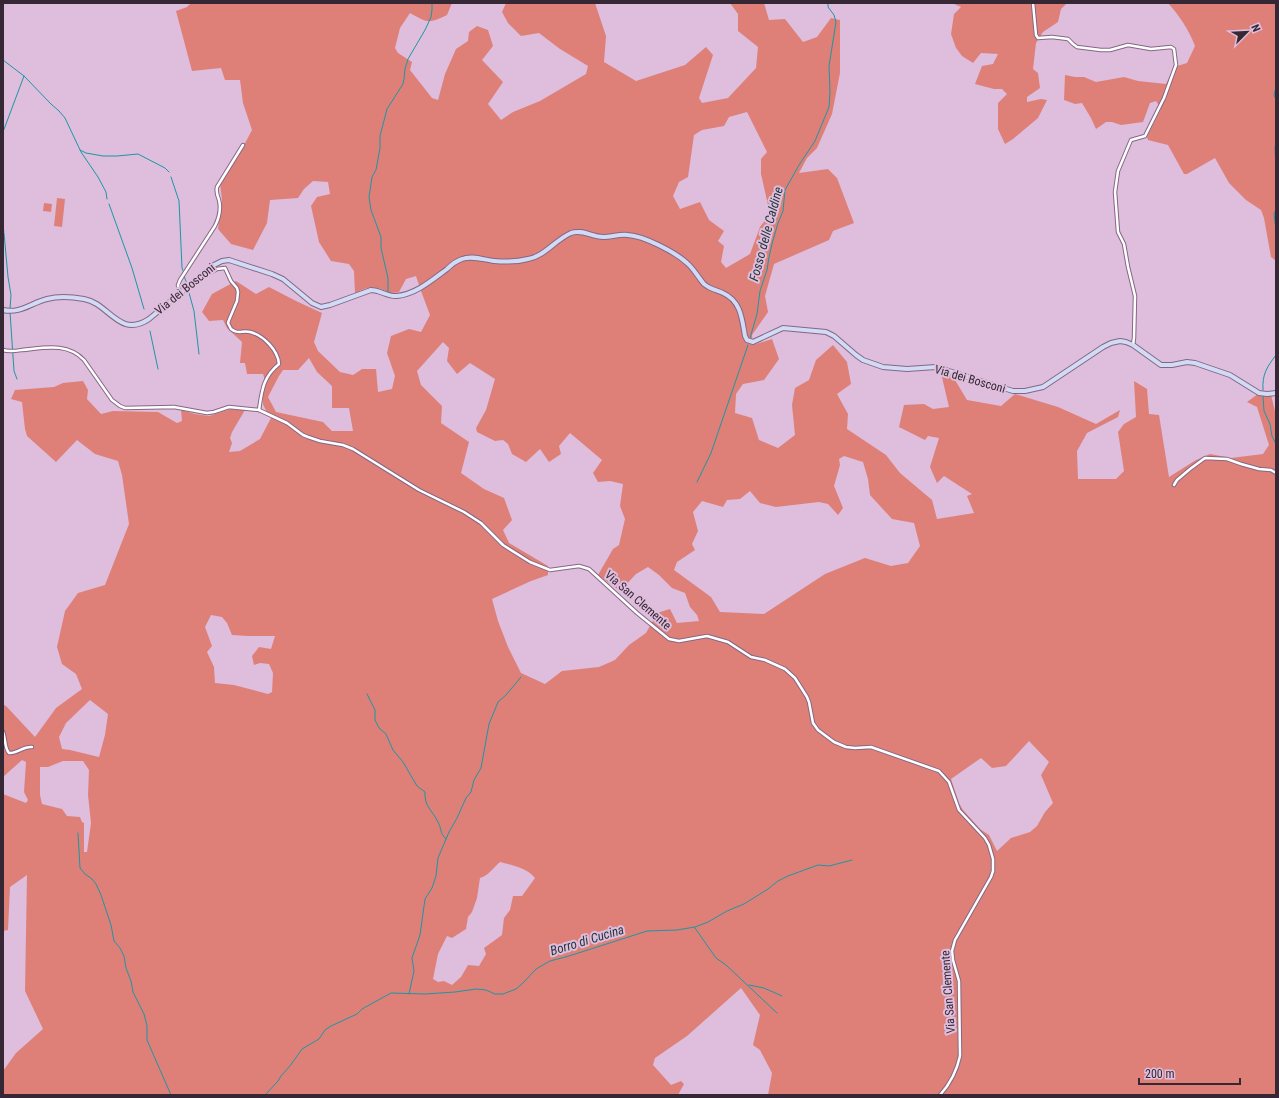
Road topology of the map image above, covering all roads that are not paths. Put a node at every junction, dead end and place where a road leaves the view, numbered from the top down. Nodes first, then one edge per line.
1 (1033, 3) edge
2 (243, 144) dead end
3 (189, 285) junction
4 (179, 293) junction
5 (3, 310) edge
6 (1133, 345) junction
7 (3, 350) edge
8 (1276, 393) edge
9 (259, 410) junction
10 (1276, 473) edge
11 (1174, 485) dead end
12 (3, 732) edge
13 (32, 747) dead end
14 (940, 1095) edge

1 - 6 street
2 - 4 street
3 - 4 main road, Via dei Bosconi
3 - 6 main road, Via dei Bosconi
3 - 9 street
4 - 5 main road, Via dei Bosconi
6 - 8 main road, Via dei Bosconi
7 - 9 street, Via San Clemente
9 - 14 street, Via San Clemente
10 - 11 street
12 - 13 street

